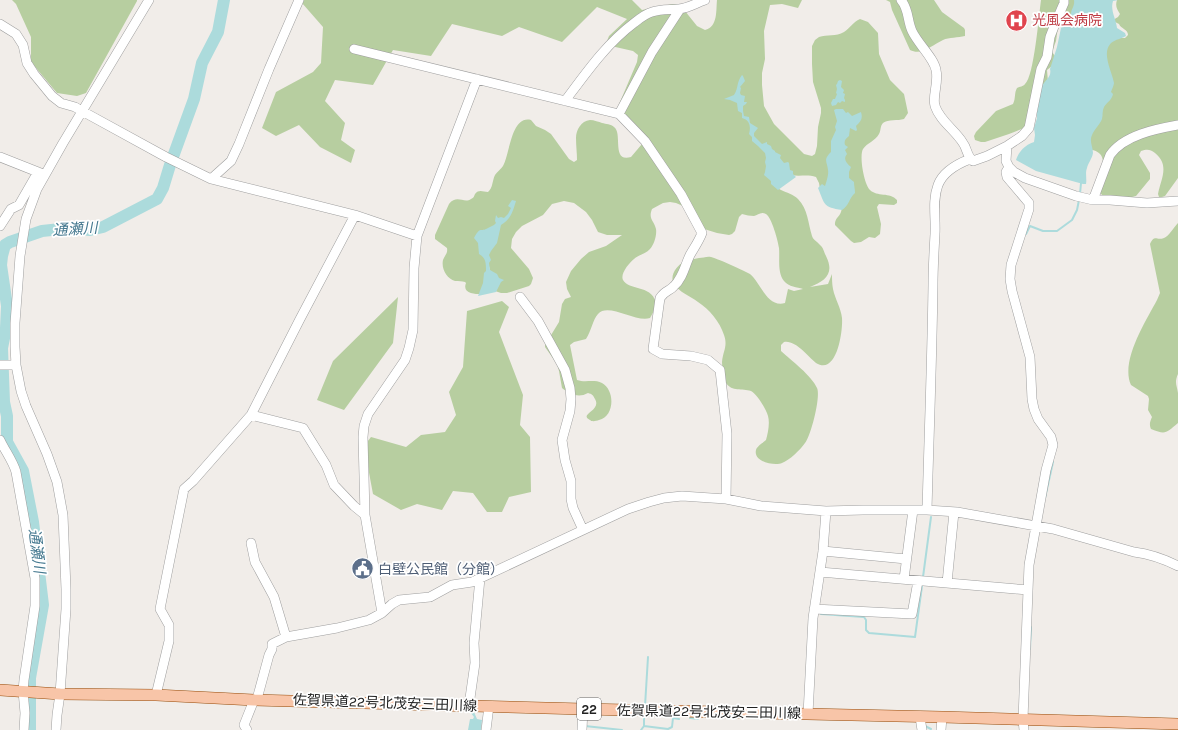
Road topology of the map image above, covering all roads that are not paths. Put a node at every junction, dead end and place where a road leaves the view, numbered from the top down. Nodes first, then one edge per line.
1 (149, 0) edge
2 (299, 0) edge
3 (705, 0) edge
4 (901, 0) edge
5 (1064, 0) edge
6 (680, 9) junction
7 (0, 24) edge
8 (354, 48) dead end
9 (477, 79) junction
10 (566, 101) junction
11 (82, 112) junction
12 (619, 114) junction
13 (1178, 125) edge
14 (1007, 146) junction
15 (0, 157) edge
16 (970, 159) junction
17 (1009, 167) junction
18 (41, 173) junction
19 (211, 179) junction
20 (1094, 200) junction
21 (1178, 201) edge
22 (355, 215) junction
23 (0, 226) edge
24 (417, 236) junction
25 (520, 297) dead end
26 (0, 365) edge
27 (16, 365) junction
28 (251, 414) junction
29 (0, 440) edge
30 (4, 455) edge
31 (726, 499) junction
32 (913, 510) junction
33 (927, 510) junction
34 (826, 511) junction
35 (954, 512) junction
36 (365, 515) junction
37 (1037, 527) junction
38 (583, 530) junction
39 (251, 543) dead end
40 (823, 551) junction
41 (906, 559) junction
42 (1178, 566) edge
43 (820, 572) junction
44 (480, 578) junction
45 (904, 579) junction
46 (918, 580) junction
47 (947, 583) junction
48 (1028, 590) junction
49 (814, 609) junction
50 (382, 613) junction
51 (286, 637) junction
52 (0, 690) edge
53 (23, 691) junction
54 (60, 694) junction
55 (156, 696) junction
56 (256, 699) junction
57 (469, 705) junction
58 (489, 706) junction
59 (583, 709) junction
60 (808, 714) junction
61 (920, 716) junction
62 (942, 717) junction
63 (1178, 724) edge
64 (1023, 725) edge
65 (24, 730) edge
66 (56, 730) edge
67 (247, 730) edge
68 (486, 730) edge
69 (582, 730) edge
70 (922, 730) edge
71 (941, 730) edge

1 - 11 street
2 - 19 street
3 - 6 street
4 - 16 street
5 - 14 street
6 - 10 street
6 - 12 street
7 - 11 street
8 - 9 street
9 - 10 street
9 - 24 street
10 - 12 street
11 - 18 street
11 - 19 street
12 - 31 street
13 - 20 street
14 - 16 street
14 - 17 street
15 - 18 street
16 - 33 street
17 - 20 street
17 - 37 street
18 - 23 street
18 - 27 street
19 - 22 street
20 - 21 street
22 - 24 street
22 - 28 street
24 - 36 street
25 - 38 street
26 - 27 street
27 - 54 street
28 - 36 street
28 - 55 street
29 - 30 street
30 - 53 street
31 - 34 street
31 - 38 street
32 - 33 street
32 - 34 street
32 - 41 street
33 - 35 street
34 - 40 street
35 - 37 street
35 - 47 street
36 - 50 street
37 - 42 street
37 - 48 street
38 - 44 street
39 - 51 street
40 - 41 street
40 - 43 street
41 - 45 street
43 - 45 street
43 - 49 street
44 - 50 street
44 - 57 street
45 - 46 street
46 - 47 street
46 - 49 street
47 - 48 street
48 - 64 street
49 - 60 street
50 - 51 street
51 - 56 street
52 - 53 main road, 佐賀県道22号北茂安三田川線 / 22
53 - 54 main road, 佐賀県道22号北茂安三田川線 / 22
53 - 65 street
54 - 55 main road, 佐賀県道22号北茂安三田川線 / 22
54 - 66 street
55 - 56 main road, 佐賀県道22号北茂安三田川線 / 22
56 - 57 main road, 佐賀県道22号北茂安三田川線 / 22
56 - 67 street
57 - 58 main road, 佐賀県道22号北茂安三田川線 / 22
58 - 59 main road, 佐賀県道22号北茂安三田川線 / 22
58 - 68 street
59 - 60 main road, 佐賀県道22号北茂安三田川線 / 22
59 - 69 street
60 - 61 main road, 佐賀県道22号北茂安三田川線 / 22
61 - 62 main road, 佐賀県道22号北茂安三田川線 / 22
61 - 70 street
62 - 64 main road, 佐賀県道22号北茂安三田川線 / 22
62 - 71 street
63 - 64 main road, 佐賀県道22号北茂安三田川線 / 22

